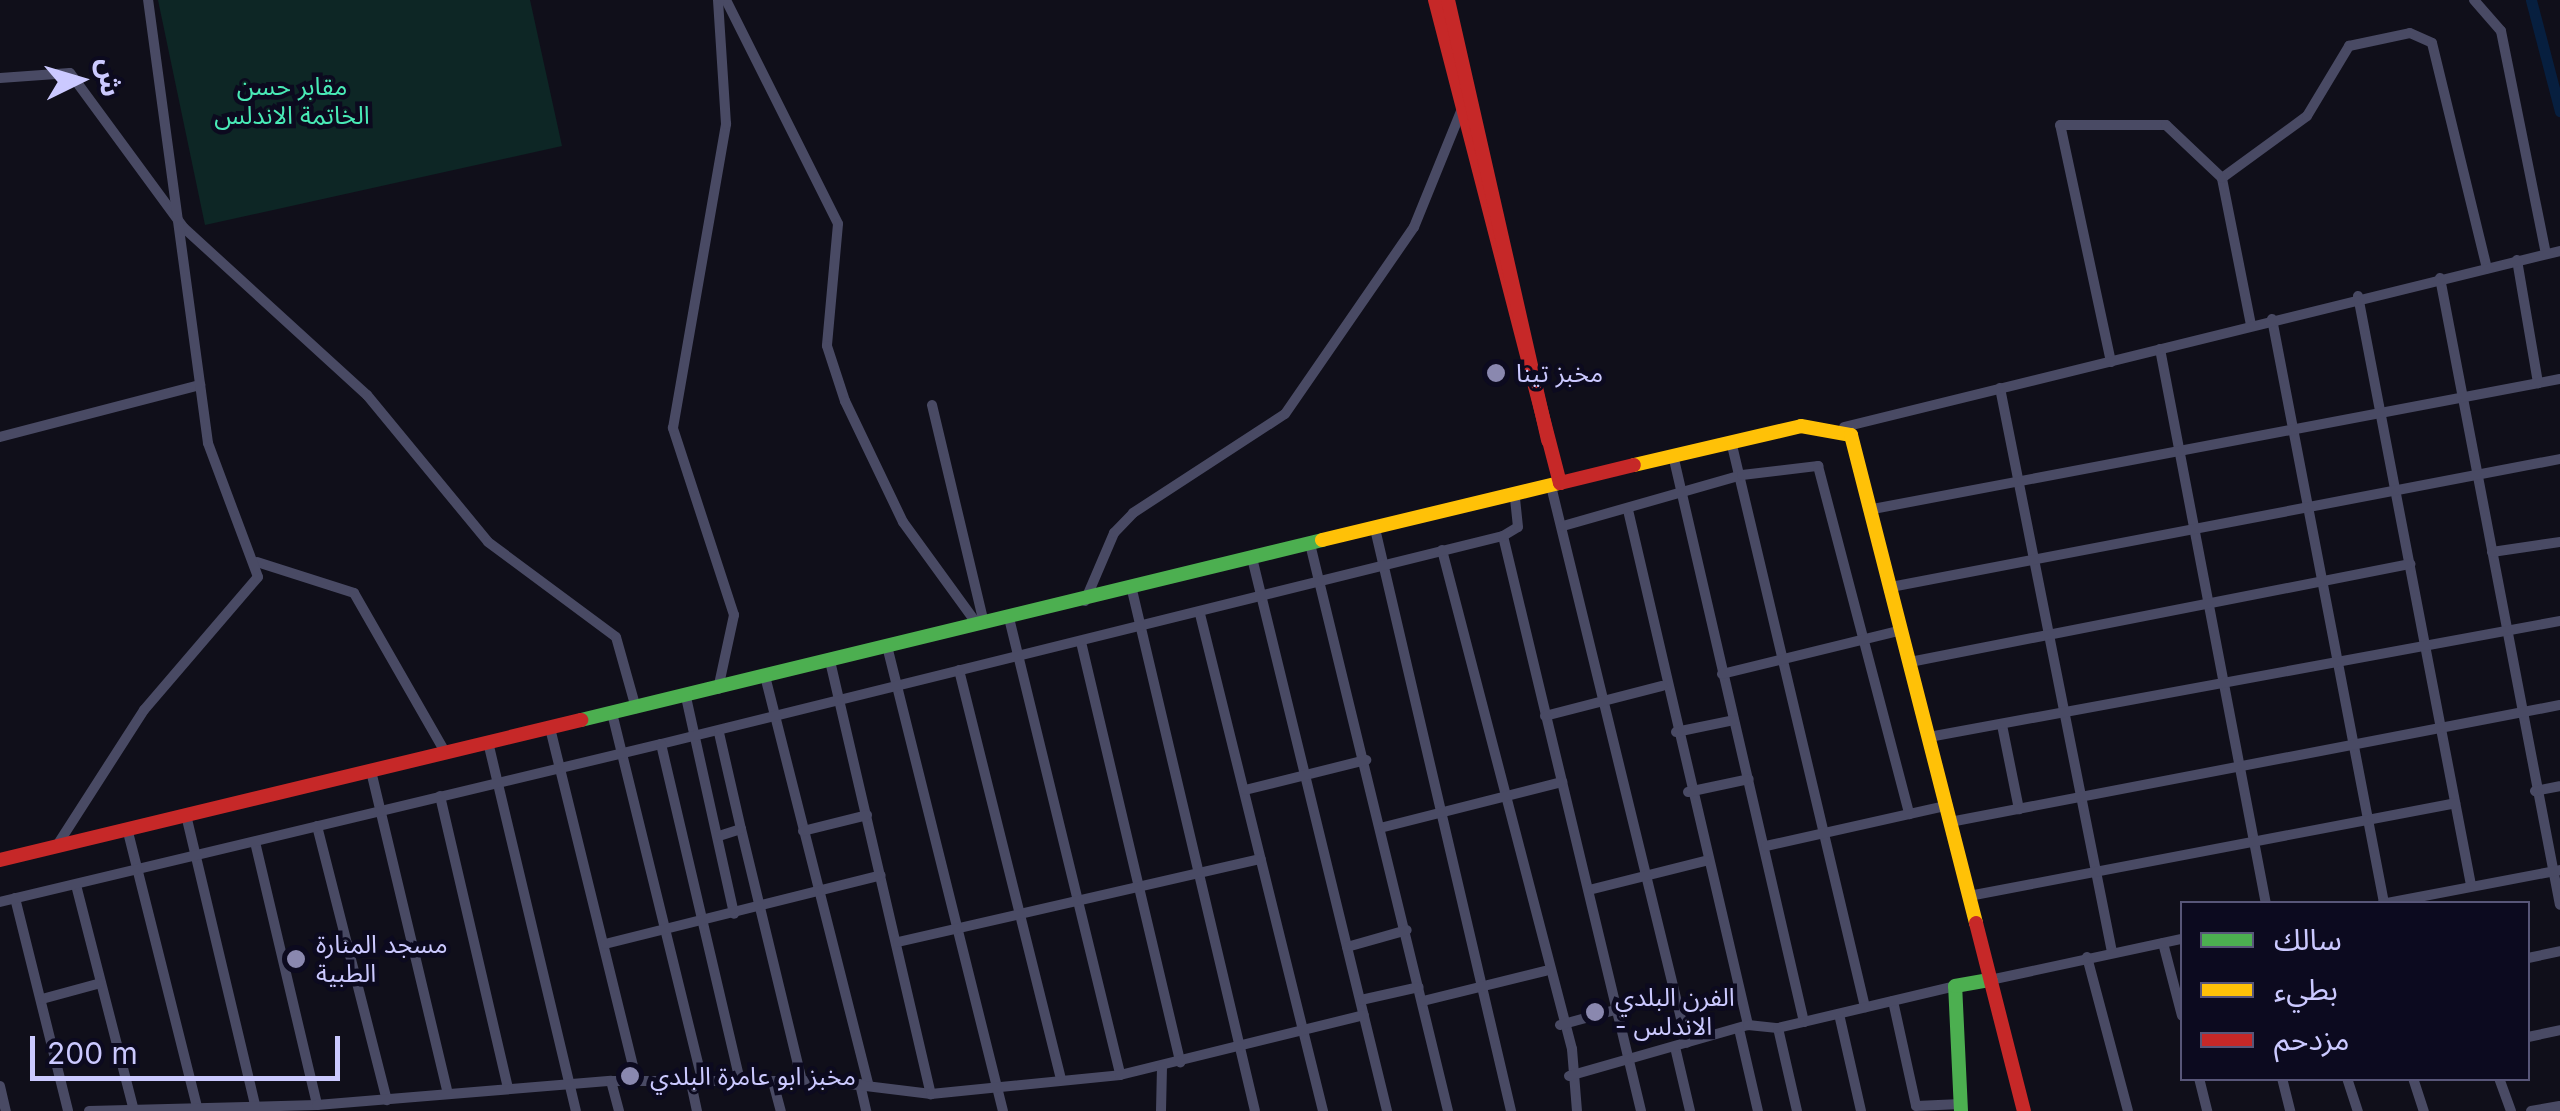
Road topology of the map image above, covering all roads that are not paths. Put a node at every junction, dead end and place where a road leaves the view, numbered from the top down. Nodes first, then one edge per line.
1 (148, 0) edge
2 (718, 0) edge
3 (726, 0) edge
4 (1435, 0) edge
5 (1448, 0) edge
6 (2474, 0) edge
7 (0, 78) edge
8 (1462, 109) junction
9 (2222, 178) junction
10 (184, 228) junction
11 (2560, 251) edge
12 (2546, 254) junction
13 (2516, 260) junction
14 (2486, 268) junction
15 (2440, 278) junction
16 (2358, 296) junction
17 (2272, 319) junction
18 (2251, 325) junction
19 (2160, 349) junction
20 (2111, 362) junction
21 (2560, 379) edge
22 (2538, 382) junction
23 (200, 385) junction
24 (2000, 388) junction
25 (2464, 401) junction
26 (932, 405) dead end
27 (2382, 416) junction
28 (1844, 426) junction
29 (2294, 433) junction
30 (0, 437) edge
31 (1731, 441) junction
32 (1548, 442) junction
33 (1672, 455) junction
34 (2183, 455) junction
35 (2560, 460) edge
36 (2476, 474) junction
37 (1742, 475) junction
38 (2022, 482) junction
39 (1555, 484) junction
40 (1681, 490) junction
41 (2395, 490) junction
42 (1516, 497) junction
43 (2308, 507) junction
44 (1873, 509) junction
45 (1628, 510) junction
46 (1563, 526) junction
47 (2199, 528) junction
48 (1376, 532) junction
49 (1503, 536) junction
50 (2560, 542) edge
51 (1311, 548) junction
52 (1442, 550) junction
53 (2492, 552) junction
54 (2037, 560) junction
55 (257, 562) junction
56 (1253, 562) junction
57 (2410, 564) junction
58 (1383, 565) junction
59 (1319, 582) junction
60 (2322, 582) junction
61 (1891, 587) junction
62 (1132, 590) junction
63 (1261, 598) junction
64 (1085, 600) junction
65 (2213, 606) junction
66 (1200, 614) junction
67 (1010, 618) junction
68 (2560, 621) edge
69 (980, 624) junction
70 (1142, 628) junction
71 (1902, 630) junction
72 (2504, 632) junction
73 (2053, 638) junction
74 (1863, 640) junction
75 (1081, 642) junction
76 (888, 646) junction
77 (2426, 647) junction
78 (1018, 656) junction
79 (1785, 659) junction
80 (830, 661) junction
81 (1910, 662) junction
82 (2337, 664) junction
83 (959, 670) junction
84 (1722, 674) junction
85 (764, 676) junction
86 (897, 686) junction
87 (1662, 686) junction
88 (718, 688) junction
89 (2227, 688) junction
90 (686, 697) junction
91 (1608, 698) junction
92 (837, 700) junction
93 (2560, 706) edge
94 (636, 708) junction
95 (2520, 713) junction
96 (612, 714) junction
97 (772, 714) junction
98 (1545, 716) junction
99 (2067, 716) junction
100 (1734, 720) junction
101 (2002, 725) junction
102 (2441, 727) junction
103 (550, 728) junction
104 (1676, 732) junction
105 (720, 733) junction
106 (1929, 737) junction
107 (696, 740) junction
108 (488, 742) junction
109 (660, 744) junction
110 (2353, 744) junction
111 (445, 752) junction
112 (620, 754) junction
113 (1366, 760) junction
114 (2240, 765) junction
115 (558, 766) junction
116 (370, 771) junction
117 (1306, 774) junction
118 (1748, 779) junction
119 (496, 782) junction
120 (1562, 782) junction
121 (2560, 786) edge
122 (1245, 790) junction
123 (2536, 791) junction
124 (1688, 792) junction
125 (440, 796) junction
126 (2080, 796) junction
127 (1501, 799) junction
128 (2455, 803) junction
129 (1945, 806) junction
130 (2019, 808) junction
131 (379, 810) junction
132 (1441, 812) junction
133 (1909, 814) junction
134 (186, 815) junction
135 (867, 816) junction
136 (2369, 819) junction
137 (1950, 822) junction
138 (318, 826) junction
139 (1384, 827) junction
140 (127, 828) junction
141 (742, 829) junction
142 (802, 832) junction
143 (1829, 832) junction
144 (719, 836) junction
145 (255, 842) junction
146 (2255, 845) junction
147 (56, 846) junction
148 (1766, 846) junction
149 (196, 857) junction
150 (1261, 859) junction
151 (0, 860) edge
152 (1705, 861) junction
153 (2556, 870) edge
154 (138, 871) junction
155 (1200, 873) junction
156 (2095, 873) junction
157 (1649, 874) junction
158 (881, 875) junction
159 (76, 885) junction
160 (2471, 885) junction
161 (1140, 888) junction
162 (1590, 890) junction
163 (821, 891) junction
164 (1969, 896) junction
165 (14, 898) junction
166 (2435, 898) edge
167 (1079, 900) junction
168 (2265, 901) edge
169 (2384, 901) edge
170 (2404, 901) edge
171 (0, 902) edge
172 (2560, 905) edge
173 (761, 908) junction
174 (1018, 913) junction
175 (734, 914) junction
176 (705, 919) junction
177 (960, 927) junction
178 (664, 929) junction
179 (1407, 930) junction
180 (2180, 940) edge
181 (898, 942) junction
182 (2164, 943) junction
183 (605, 944) junction
184 (1347, 946) junction
185 (2560, 951) edge
186 (2112, 952) junction
187 (2087, 957) junction
188 (2530, 958) edge
189 (1545, 971) junction
190 (1990, 980) junction
191 (101, 983) junction
192 (1954, 986) junction
193 (1418, 987) junction
194 (1482, 987) junction
195 (42, 999) junction
196 (1361, 1000) junction
197 (1423, 1001) junction
198 (1892, 1001) junction
199 (1865, 1008) junction
200 (2180, 1008) edge
201 (1616, 1010) junction
202 (1364, 1014) junction
203 (1839, 1014) junction
204 (1804, 1022) junction
205 (1560, 1024) junction
206 (1744, 1027) junction
207 (1778, 1028) junction
208 (2560, 1030) edge
209 (1304, 1031) junction
210 (2530, 1036) edge
211 (1242, 1045) junction
212 (1681, 1045) junction
213 (1180, 1062) junction
214 (1629, 1062) junction
215 (1162, 1066) junction
216 (1120, 1076) junction
217 (1569, 1076) junction
218 (611, 1080) junction
219 (1061, 1080) junction
220 (637, 1081) junction
221 (802, 1081) junction
222 (2200, 1081) edge
223 (2283, 1081) edge
224 (2348, 1081) edge
225 (2414, 1081) edge
226 (2500, 1081) edge
227 (572, 1082) junction
228 (740, 1082) junction
229 (773, 1082) junction
230 (691, 1083) junction
231 (704, 1083) junction
232 (864, 1084) junction
233 (0, 1086) edge
234 (508, 1088) junction
235 (996, 1088) junction
236 (448, 1094) junction
237 (931, 1094) junction
238 (430, 1095) junction
239 (387, 1100) junction
240 (317, 1105) junction
241 (2560, 1106) edge
242 (346, 1107) edge
243 (1161, 1107) edge
244 (256, 1108) junction
245 (1961, 1108) edge
246 (272, 1109) edge
247 (134, 1110) edge
248 (182, 1110) edge
249 (198, 1110) edge
250 (1003, 1110) edge
251 (6, 1111) edge
252 (68, 1111) edge
253 (88, 1111) edge
254 (99, 1111) edge
255 (434, 1111) edge
256 (576, 1111) edge
257 (619, 1111) edge
258 (697, 1111) edge
259 (780, 1111) edge
260 (866, 1111) edge
261 (1173, 1111) edge
262 (1255, 1111) edge
263 (1323, 1111) edge
264 (1387, 1111) edge
265 (1448, 1111) edge
266 (1512, 1111) edge
267 (1577, 1111) edge
268 (1641, 1111) edge
269 (1690, 1111) edge
270 (1758, 1111) edge
271 (1797, 1111) edge
272 (1861, 1111) edge
273 (2024, 1111) edge
274 (2128, 1111) edge
275 (2208, 1111) edge
276 (2290, 1111) edge
277 (2358, 1111) edge
278 (2424, 1111) edge
279 (2511, 1111) edge
280 (2530, 1111) edge

1 - 10 street
2 - 88 street
3 - 69 street
4 - 8 street
5 - 32 street
6 - 12 street
7 - 10 street
8 - 32 street
8 - 64 street
9 - 14 street
9 - 18 street
9 - 20 street
10 - 23 street
10 - 94 street
11 - 12 street
12 - 13 street
13 - 14 street
13 - 22 street
14 - 15 street
15 - 16 street
15 - 25 street
16 - 17 street
16 - 27 street
17 - 18 street
17 - 29 street
18 - 19 street
19 - 20 street
19 - 34 street
20 - 24 street
21 - 22 street
22 - 25 street
23 - 30 street
23 - 55 street
24 - 28 street
24 - 38 street
25 - 27 street
25 - 36 street
26 - 69 street
27 - 29 street
27 - 41 street
28 - 31 street
28 - 44 street
29 - 34 street
29 - 43 street
31 - 33 street
31 - 37 street
32 - 39 street
33 - 39 street
33 - 40 street
34 - 38 street
34 - 47 street
35 - 36 street
36 - 41 street
36 - 53 street
37 - 40 street
37 - 74 street
37 - 79 street
38 - 44 street
38 - 54 street
39 - 42 street
39 - 46 street
40 - 45 street
40 - 84 street
41 - 43 street
41 - 57 street
42 - 48 street
42 - 49 street
43 - 47 street
43 - 60 street
44 - 61 street
45 - 46 street
45 - 87 street
46 - 91 street
47 - 54 street
47 - 65 street
48 - 51 street
48 - 58 street
49 - 52 street
49 - 98 street
50 - 53 street
51 - 56 street
51 - 59 street
52 - 58 street
52 - 127 street
53 - 72 street
54 - 61 street
54 - 73 street
55 - 111 street
55 - 147 street
56 - 62 street
56 - 63 street
57 - 60 street
57 - 77 street
58 - 59 street
58 - 132 street
59 - 63 street
59 - 113 street
60 - 65 street
60 - 82 street
61 - 71 street
62 - 64 street
62 - 70 street
63 - 66 street
63 - 117 street
64 - 67 street
65 - 73 street
65 - 89 street
66 - 70 street
66 - 122 street
67 - 69 street
67 - 78 street
68 - 72 street
69 - 76 street
70 - 75 street
70 - 155 street
71 - 74 street
71 - 81 street
72 - 77 street
72 - 95 street
73 - 81 street
73 - 99 street
74 - 79 street
74 - 133 street
75 - 78 street
75 - 161 street
76 - 80 street
76 - 86 street
77 - 82 street
77 - 102 street
78 - 83 street
78 - 167 street
79 - 84 street
79 - 143 street
80 - 85 street
80 - 92 street
81 - 106 street
82 - 89 street
82 - 110 street
83 - 86 street
83 - 174 street
84 - 100 street
85 - 88 street
85 - 97 street
86 - 92 street
86 - 177 street
87 - 91 street
87 - 104 street
88 - 90 street
89 - 99 street
89 - 114 street
90 - 94 street
90 - 107 street
91 - 98 street
91 - 157 street
92 - 97 street
92 - 135 street
93 - 95 street
94 - 96 street
95 - 102 street
95 - 123 street
96 - 103 street
96 - 112 street
97 - 105 street
97 - 142 street
98 - 120 street
99 - 101 street
99 - 126 street
100 - 104 street
100 - 118 street
101 - 106 street
101 - 130 street
102 - 110 street
102 - 128 street
103 - 108 street
103 - 115 street
104 - 124 street
105 - 107 street
105 - 141 street
106 - 129 street
107 - 109 street
107 - 144 street
108 - 111 street
108 - 119 street
109 - 112 street
109 - 176 street
110 - 114 street
110 - 136 street
111 - 116 street
112 - 115 street
112 - 178 street
113 - 117 street
113 - 139 street
114 - 126 street
114 - 146 street
115 - 119 street
115 - 183 street
116 - 131 street
116 - 134 street
117 - 122 street
117 - 184 street
118 - 124 street
118 - 148 street
119 - 125 street
119 - 227 street
120 - 127 street
120 - 162 street
121 - 123 street
122 - 150 street
123 - 153 street
124 - 152 street
125 - 131 street
125 - 234 street
126 - 130 street
126 - 156 street
127 - 132 street
127 - 189 street
128 - 136 street
128 - 160 street
129 - 133 street
129 - 137 street
130 - 137 street
131 - 138 street
131 - 236 street
132 - 139 street
132 - 194 street
133 - 143 street
134 - 140 street
134 - 149 street
135 - 142 street
135 - 158 street
136 - 146 street
136 - 169 street
137 - 164 street
138 - 145 street
138 - 239 street
139 - 179 street
140 - 147 street
140 - 154 street
141 - 144 street
141 - 173 street
142 - 163 street
143 - 148 street
143 - 199 street
144 - 175 street
145 - 149 street
145 - 240 street
146 - 156 street
146 - 168 street
147 - 151 street
148 - 204 street
149 - 154 street
149 - 244 street
150 - 155 street
150 - 209 street
152 - 157 street
152 - 206 street
153 - 160 street
153 - 172 street
154 - 159 street
154 - 249 street
155 - 161 street
155 - 211 street
156 - 164 street
156 - 186 street
157 - 162 street
157 - 212 street
158 - 163 street
158 - 181 street
159 - 165 street
159 - 191 street
160 - 166 street
161 - 167 street
161 - 213 street
162 - 201 street
163 - 173 street
163 - 232 street
164 - 190 street
165 - 171 street
165 - 195 street
166 - 170 street
167 - 174 street
167 - 216 street
173 - 175 street
173 - 221 street
174 - 177 street
174 - 219 street
175 - 176 street
176 - 178 street
176 - 228 street
177 - 181 street
177 - 235 street
178 - 183 street
178 - 231 street
179 - 184 street
179 - 193 street
180 - 182 street
181 - 237 street
182 - 186 street
182 - 200 street
183 - 220 street
184 - 196 street
185 - 188 street
186 - 187 street
187 - 190 street
187 - 274 street
189 - 194 street
189 - 205 street
190 - 192 street
190 - 273 street
191 - 195 street
191 - 247 street
192 - 198 street
192 - 245 street
193 - 196 street
193 - 197 street
194 - 197 street
194 - 266 street
195 - 252 street
196 - 202 street
197 - 265 street
198 - 199 street
198 - 245 street
199 - 203 street
201 - 205 street
201 - 214 street
202 - 209 street
202 - 264 street
203 - 204 street
203 - 272 street
204 - 207 street
205 - 217 street
206 - 207 street
206 - 212 street
206 - 270 street
207 - 271 street
208 - 210 street
209 - 211 street
209 - 263 street
211 - 213 street
211 - 262 street
212 - 214 street
212 - 269 street
213 - 215 street
214 - 217 street
214 - 268 street
215 - 216 street
215 - 243 street
216 - 219 street
217 - 267 street
218 - 220 street
218 - 227 street
218 - 257 street
219 - 235 street
220 - 230 street
221 - 229 street
221 - 232 street
222 - 275 street
223 - 276 street
224 - 277 street
225 - 278 street
226 - 279 street
227 - 234 street
227 - 256 street
228 - 229 street
228 - 231 street
229 - 259 street
230 - 231 street
230 - 258 street
232 - 237 street
232 - 260 street
233 - 251 street
234 - 236 street
235 - 237 street
235 - 250 street
236 - 238 street
238 - 239 street
238 - 255 street
239 - 242 street
240 - 242 street
240 - 246 street
241 - 280 street
243 - 261 street
244 - 246 street
244 - 249 street
247 - 248 street
247 - 254 street
248 - 249 street
253 - 254 street

